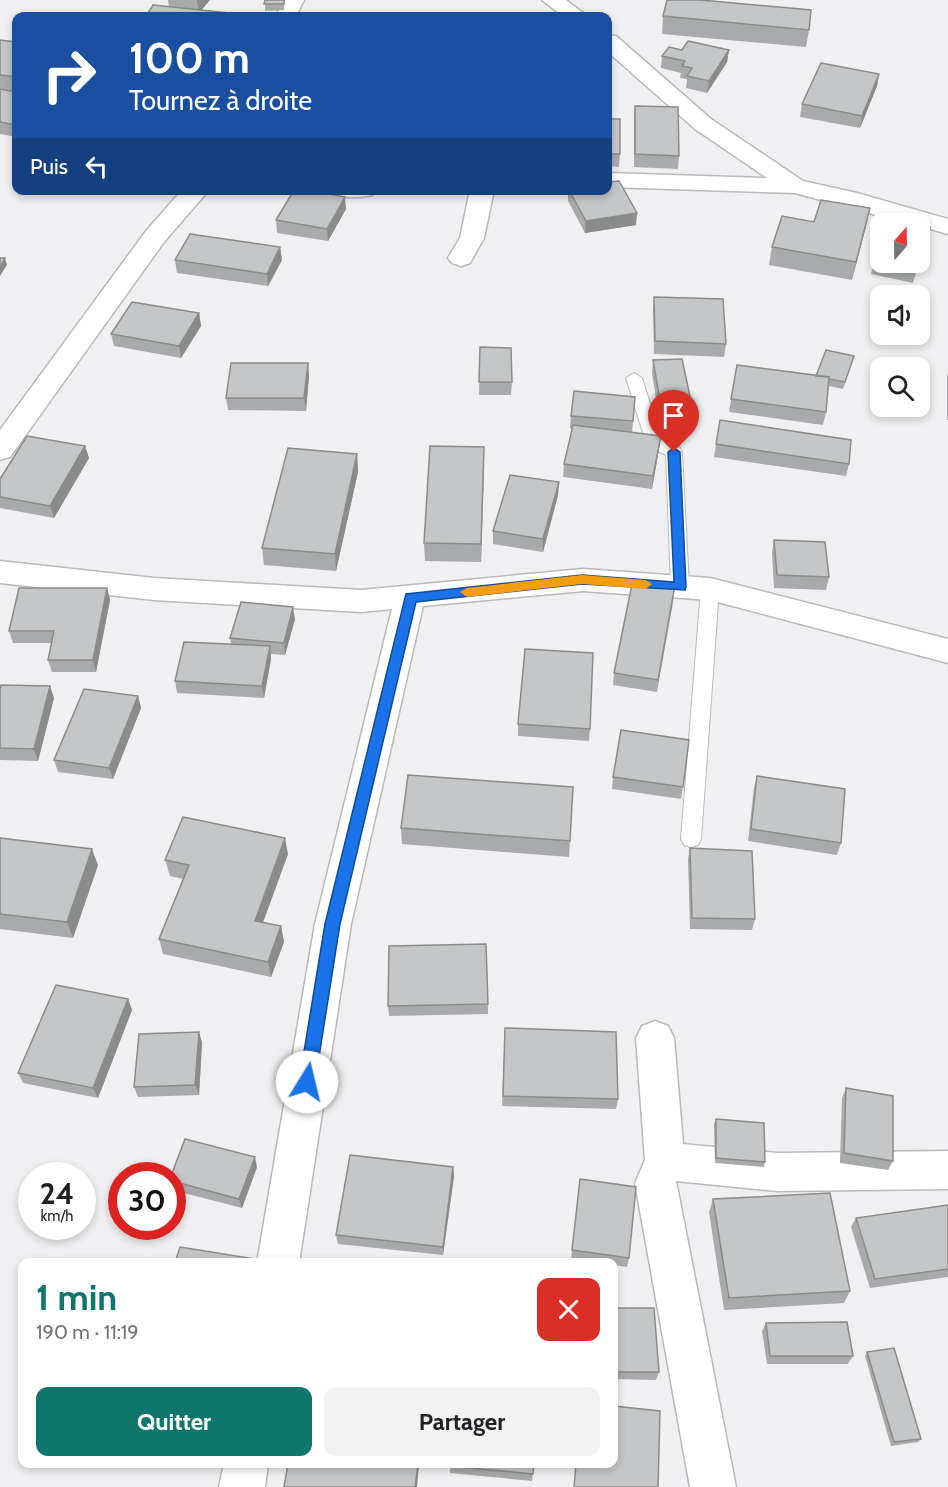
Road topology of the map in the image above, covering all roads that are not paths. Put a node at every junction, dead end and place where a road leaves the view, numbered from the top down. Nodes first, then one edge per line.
1 (552, 0) edge
2 (570, 12) edge
3 (612, 44) edge
4 (612, 180) edge
5 (795, 186) junction
6 (190, 195) edge
7 (481, 195) edge
8 (948, 227) edge
9 (461, 258) dead end
10 (634, 378) dead end
11 (0, 450) edge
12 (0, 572) edge
13 (680, 587) junction
14 (710, 589) junction
15 (410, 597) junction
16 (948, 651) edge
17 (691, 839) dead end
18 (655, 1038) dead end
19 (665, 1161) junction
20 (948, 1170) edge
21 (279, 1258) edge
22 (245, 1468) edge
23 (242, 1487) edge
24 (713, 1487) edge

1 - 2 street
3 - 5 street
4 - 5 street
5 - 8 street
6 - 11 street
7 - 9 street
10 - 13 lane
12 - 15 street
13 - 14 street
13 - 15 street
14 - 16 street
14 - 17 lane
15 - 21 street
18 - 19 street
19 - 20 street
19 - 24 street
22 - 23 street

